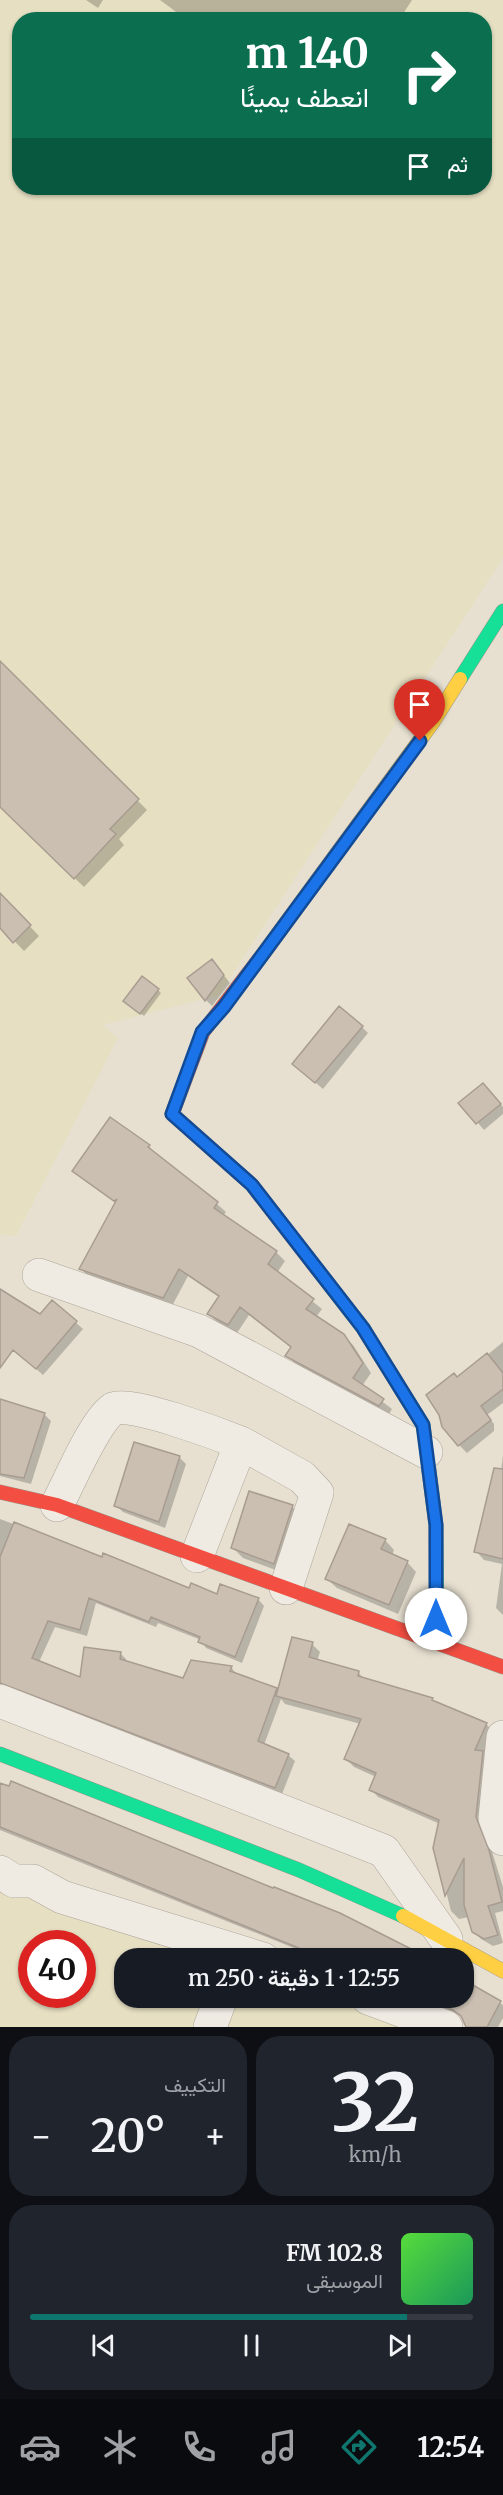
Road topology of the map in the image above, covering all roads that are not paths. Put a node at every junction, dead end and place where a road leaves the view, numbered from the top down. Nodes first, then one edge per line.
1 (503, 611) edge
2 (39, 1275) dead end
3 (241, 1443) junction
4 (426, 1452) junction
5 (0, 1492) edge
6 (57, 1505) junction
7 (197, 1556) junction
8 (286, 1588) junction
9 (436, 1643) junction
10 (503, 1667) edge
11 (0, 1701) edge
12 (503, 1737) edge
13 (0, 1754) edge
14 (503, 1839) edge
15 (0, 1872) edge
16 (446, 1939) junction
17 (221, 1948) edge
18 (503, 1971) edge
19 (217, 2008) edge
20 (395, 2008) edge
21 (210, 2027) edge
22 (446, 2027) edge

1 - 4 street
2 - 4 street
3 - 6 street
3 - 7 street
3 - 8 street
4 - 9 street
5 - 6 street
6 - 7 street
7 - 8 street
8 - 9 street
9 - 10 street
11 - 16 street
12 - 14 street
13 - 16 street
15 - 17 street
16 - 18 street
19 - 21 street
20 - 22 street

